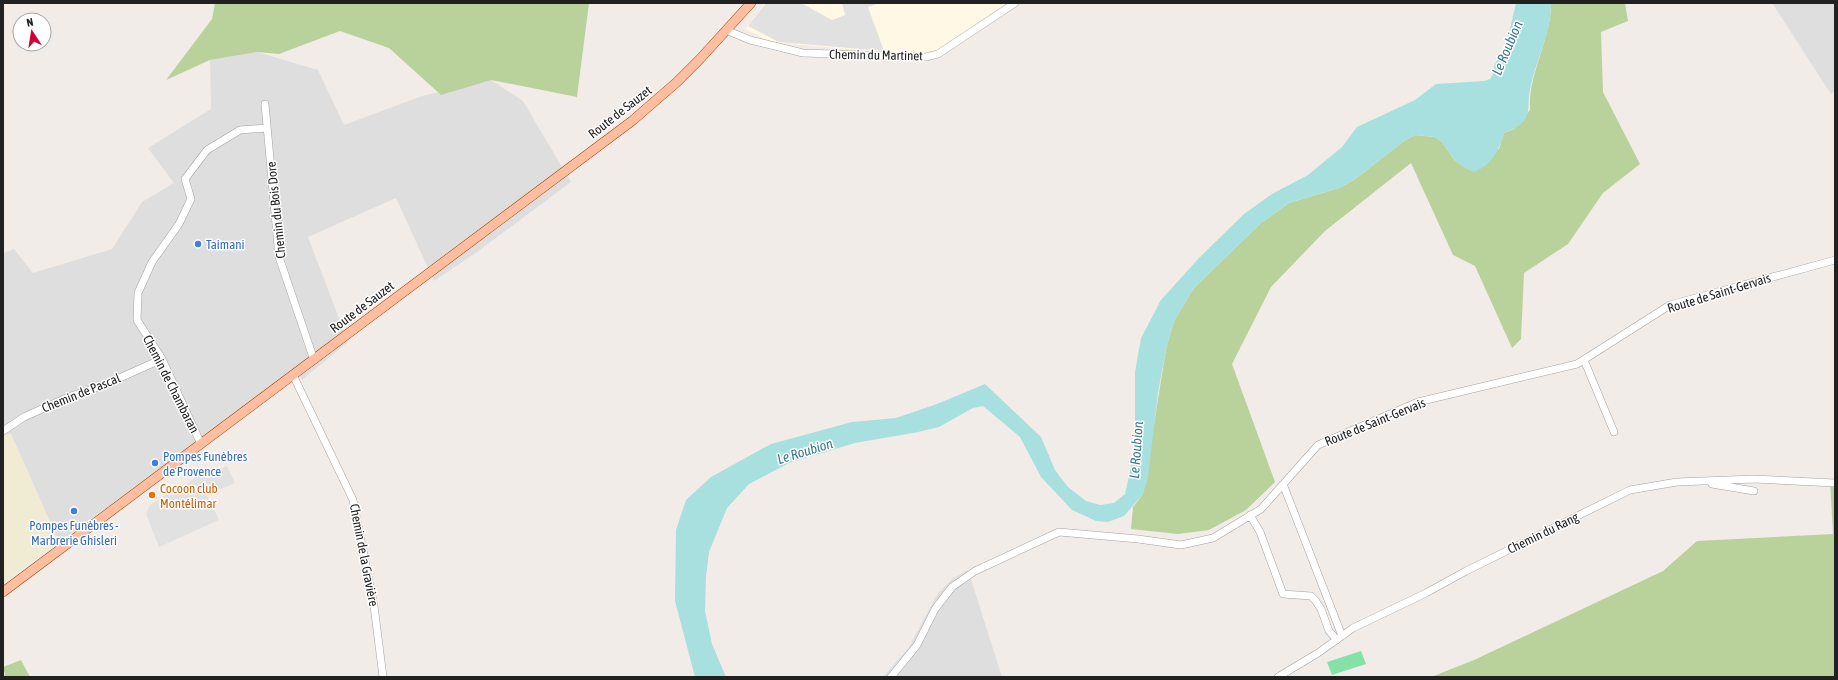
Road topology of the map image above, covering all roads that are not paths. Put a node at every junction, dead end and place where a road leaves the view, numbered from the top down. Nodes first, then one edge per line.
1 (744, 3) edge
2 (751, 3) edge
3 (1015, 3) edge
4 (726, 30) junction
5 (265, 104) dead end
6 (267, 128) junction
7 (1835, 260) edge
8 (162, 359) junction
9 (314, 360) junction
10 (1584, 360) junction
11 (293, 375) junction
12 (3, 430) edge
13 (1614, 432) dead end
14 (201, 444) junction
15 (1704, 481) junction
16 (1835, 483) edge
17 (1283, 484) junction
18 (1754, 491) dead end
19 (1250, 515) junction
20 (3, 592) edge
21 (1340, 638) junction
22 (383, 677) edge
23 (891, 677) edge
24 (1278, 677) edge

1 - 4 main road, Route de Sauzet
2 - 4 main road, Route de Sauzet
3 - 4 street, Chemin du Martinet
4 - 9 main road, Route de Sauzet
5 - 6 street, Chemin du Bois Dore
6 - 8 street, Chemin de Chambaran
6 - 9 street, Chemin du Bois Dore
7 - 10 street, Route de Saint-Gervais
8 - 12 street, Chemin de Pascal
8 - 14 street, Chemin de Chambaran
9 - 11 main road, Route de Sauzet
10 - 13 street
10 - 17 street, Route de Saint-Gervais
11 - 14 main road, Route de Sauzet
11 - 22 street, Chemin de la Gravière
14 - 20 main road, Route de Sauzet
15 - 16 street, Chemin du Rang
15 - 18 street
15 - 21 street, Chemin du Rang
17 - 19 street, Route de Saint-Gervais
17 - 21 street
19 - 21 street
19 - 23 street, Route de Saint-Gervais
21 - 24 street, Chemin du Rang

